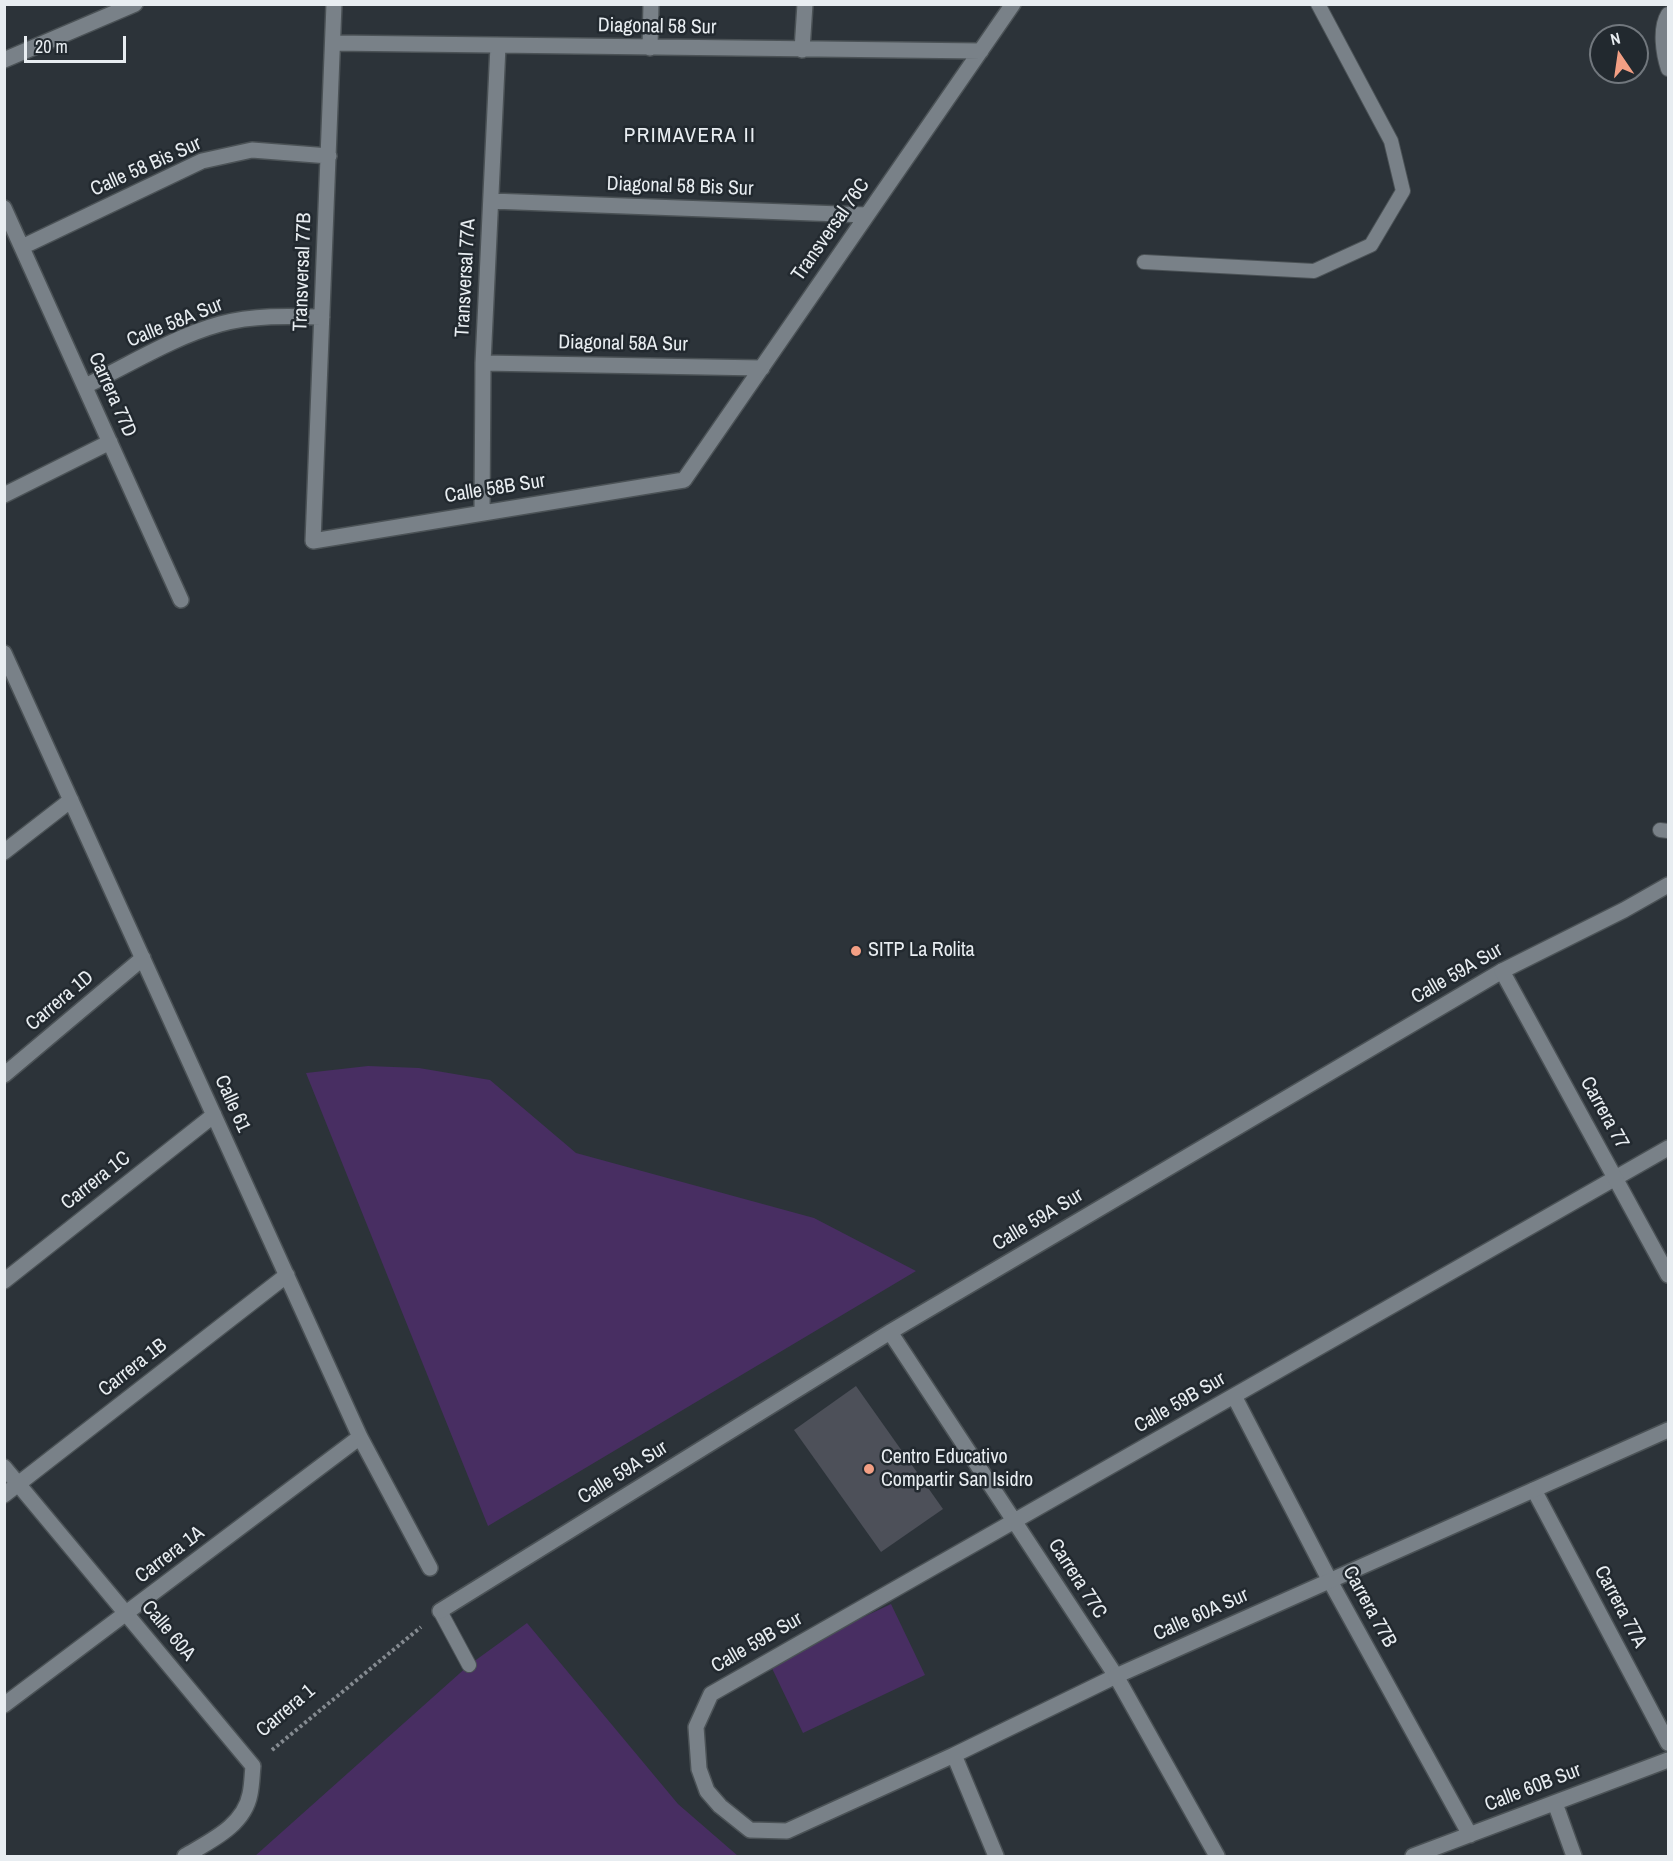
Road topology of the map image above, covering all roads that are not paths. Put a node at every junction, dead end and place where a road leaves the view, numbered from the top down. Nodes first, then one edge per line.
1 (135, 4) edge
2 (334, 4) edge
3 (651, 4) edge
4 (805, 4) edge
5 (1013, 4) edge
6 (1318, 4) edge
7 (1668, 14) edge
8 (333, 44) junction
9 (498, 46) junction
10 (650, 48) junction
11 (802, 50) junction
12 (981, 51) junction
13 (4, 60) edge
14 (1668, 69) edge
15 (328, 156) junction
16 (491, 201) junction
17 (4, 208) edge
18 (867, 215) junction
19 (22, 247) junction
20 (1144, 262) dead end
21 (322, 317) junction
22 (483, 363) junction
23 (762, 368) junction
24 (85, 386) junction
25 (110, 442) junction
26 (684, 480) joint
27 (11, 491) edge
28 (482, 513) junction
29 (313, 541) joint
30 (181, 600) dead end
31 (4, 653) edge
32 (71, 801) junction
33 (4, 852) edge
34 (1668, 885) edge
35 (143, 958) junction
36 (1502, 971) junction
37 (4, 1075) edge
38 (214, 1115) junction
39 (1668, 1148) edge
40 (1616, 1178) junction
41 (287, 1275) junction
42 (1668, 1275) edge
43 (4, 1281) edge
44 (890, 1332) junction
45 (1234, 1396) junction
46 (1668, 1431) edge
47 (360, 1437) junction
48 (4, 1467) edge
49 (18, 1484) junction
50 (1534, 1490) junction
51 (4, 1495) edge
52 (1015, 1521) junction
53 (430, 1568) dead end
54 (1330, 1581) junction
55 (440, 1611) joint
56 (127, 1614) junction
57 (469, 1665) dead end
58 (1116, 1676) junction
59 (4, 1705) edge
60 (1668, 1743) edge
61 (954, 1755) junction
62 (1668, 1760) edge
63 (253, 1766) joint
64 (1555, 1803) junction
65 (750, 1830) joint
66 (1470, 1835) junction
67 (185, 1857) edge
68 (996, 1857) edge
69 (1217, 1857) edge
70 (1413, 1857) edge
71 (1574, 1857) edge

1 - 13 street
2 - 8 street, Transversal 77B
3 - 10 street
4 - 11 street
5 - 12 street, Transversal 76C
6 - 20 lane
7 - 14 lane
8 - 9 street, Diagonal 58 Sur
8 - 15 street, Transversal 77B
9 - 10 street, Diagonal 58 Sur
9 - 16 street, Transversal 77A
10 - 11 street, Diagonal 58 Sur
11 - 12 street, Diagonal 58 Sur
12 - 18 street, Transversal 76C
15 - 19 street, Calle 58 Bis Sur
15 - 21 street, Transversal 77B
16 - 18 street, Diagonal 58 Bis Sur
16 - 22 street, Transversal 77A
17 - 19 street, Carrera 77D
18 - 23 street, Transversal 76C
19 - 24 street, Carrera 77D
21 - 24 street, Calle 58A Sur
21 - 29 street, Transversal 77B
22 - 23 street, Diagonal 58A Sur
22 - 28 street, Transversal 77A
23 - 26 street, Transversal 76C
24 - 25 street, Carrera 77D
25 - 27 street
25 - 30 street, Carrera 77D
26 - 28 street, Calle 58B Sur
28 - 29 street, Calle 58B Sur
31 - 32 street, Calle 61
32 - 33 street
32 - 35 street, Calle 61
34 - 36 street, Calle 59A Sur
35 - 37 street, Carrera 1D
35 - 38 street, Calle 61
36 - 40 street, Carrera 77
36 - 44 street, Calle 59A Sur
38 - 41 street, Calle 61
38 - 43 street, Carrera 1C
39 - 40 street, Calle 59B Sur
40 - 42 street, Carrera 77
40 - 45 street, Calle 59B Sur
41 - 47 street, Calle 61
41 - 49 street, Carrera 1B
44 - 52 street, Carrera 77C
44 - 55 street, Calle 59A Sur
45 - 52 street, Calle 59B Sur
45 - 54 street, Carrera 77B
46 - 50 street, Calle 60A Sur
47 - 53 street, Calle 61
47 - 56 street, Carrera 1A
48 - 49 street, Calle 60A
49 - 51 street, Carrera 1B
49 - 56 street, Calle 60A
50 - 54 street, Calle 60A Sur
50 - 60 street, Carrera 77A
52 - 58 street, Carrera 77C
52 - 65 street, Calle 59B Sur
54 - 58 street, Calle 60A Sur
54 - 66 street, Carrera 77B
55 - 57 lane
56 - 59 street, Carrera 1A
56 - 63 street, Calle 60A
58 - 61 street, Calle 60A Sur
58 - 69 street, Carrera 77C
61 - 65 street, Calle 60A Sur
61 - 68 street
62 - 64 street, Calle 60B Sur
63 - 67 street, Carrera 1
64 - 66 street, Calle 60B Sur
64 - 71 street
66 - 70 street, Calle 60B Sur

